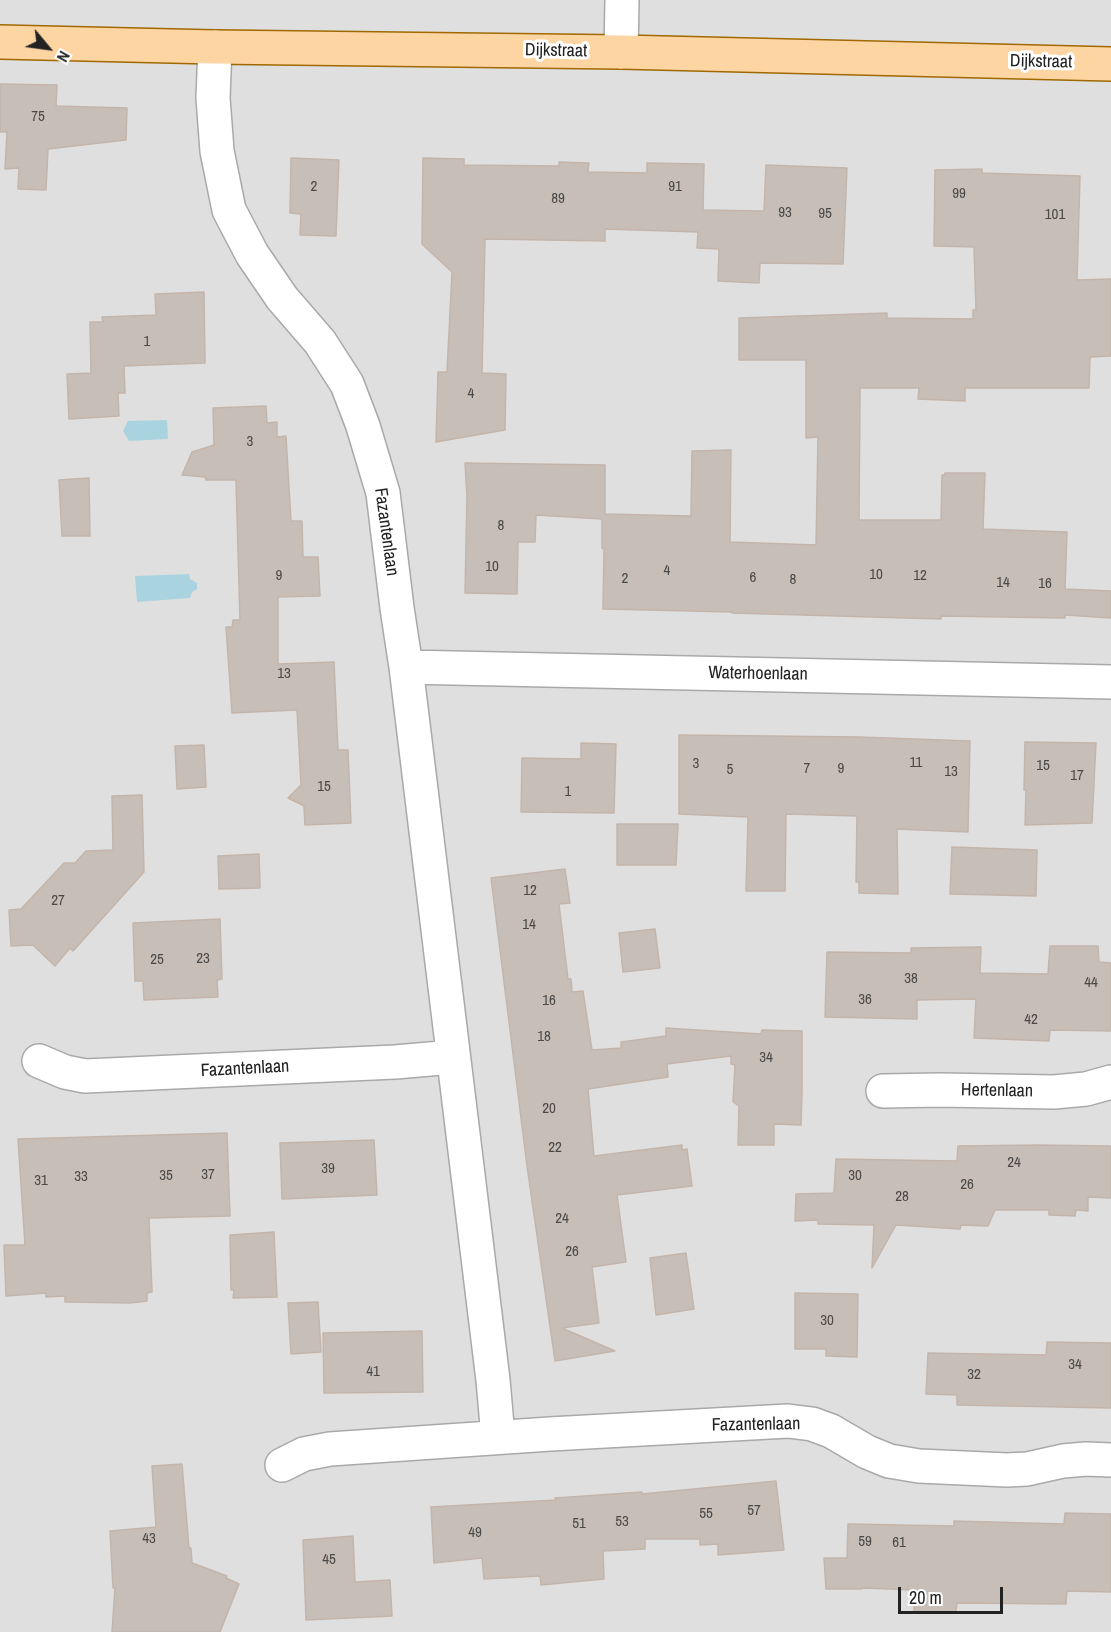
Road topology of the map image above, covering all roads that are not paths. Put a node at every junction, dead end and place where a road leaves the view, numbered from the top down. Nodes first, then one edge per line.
1 (622, 0) edge
2 (0, 42) edge
3 (215, 47) junction
4 (621, 52) junction
5 (1111, 64) edge
6 (406, 667) junction
7 (1111, 682) edge
8 (453, 1057) junction
9 (39, 1061) dead end
10 (1111, 1082) edge
11 (883, 1091) dead end
12 (498, 1437) junction
13 (1111, 1460) edge
14 (282, 1465) dead end

1 - 4 street
2 - 3 main road, Dijkstraat
3 - 4 main road, Dijkstraat
3 - 6 street, Fazantenlaan
4 - 5 main road, Dijkstraat
6 - 7 street, Waterhoenlaan
6 - 8 street, Fazantenlaan
8 - 9 street, Fazantenlaan
8 - 12 street, Fazantenlaan
10 - 11 street, Hertenlaan
12 - 13 street, Fazantenlaan
12 - 14 street, Fazantenlaan

